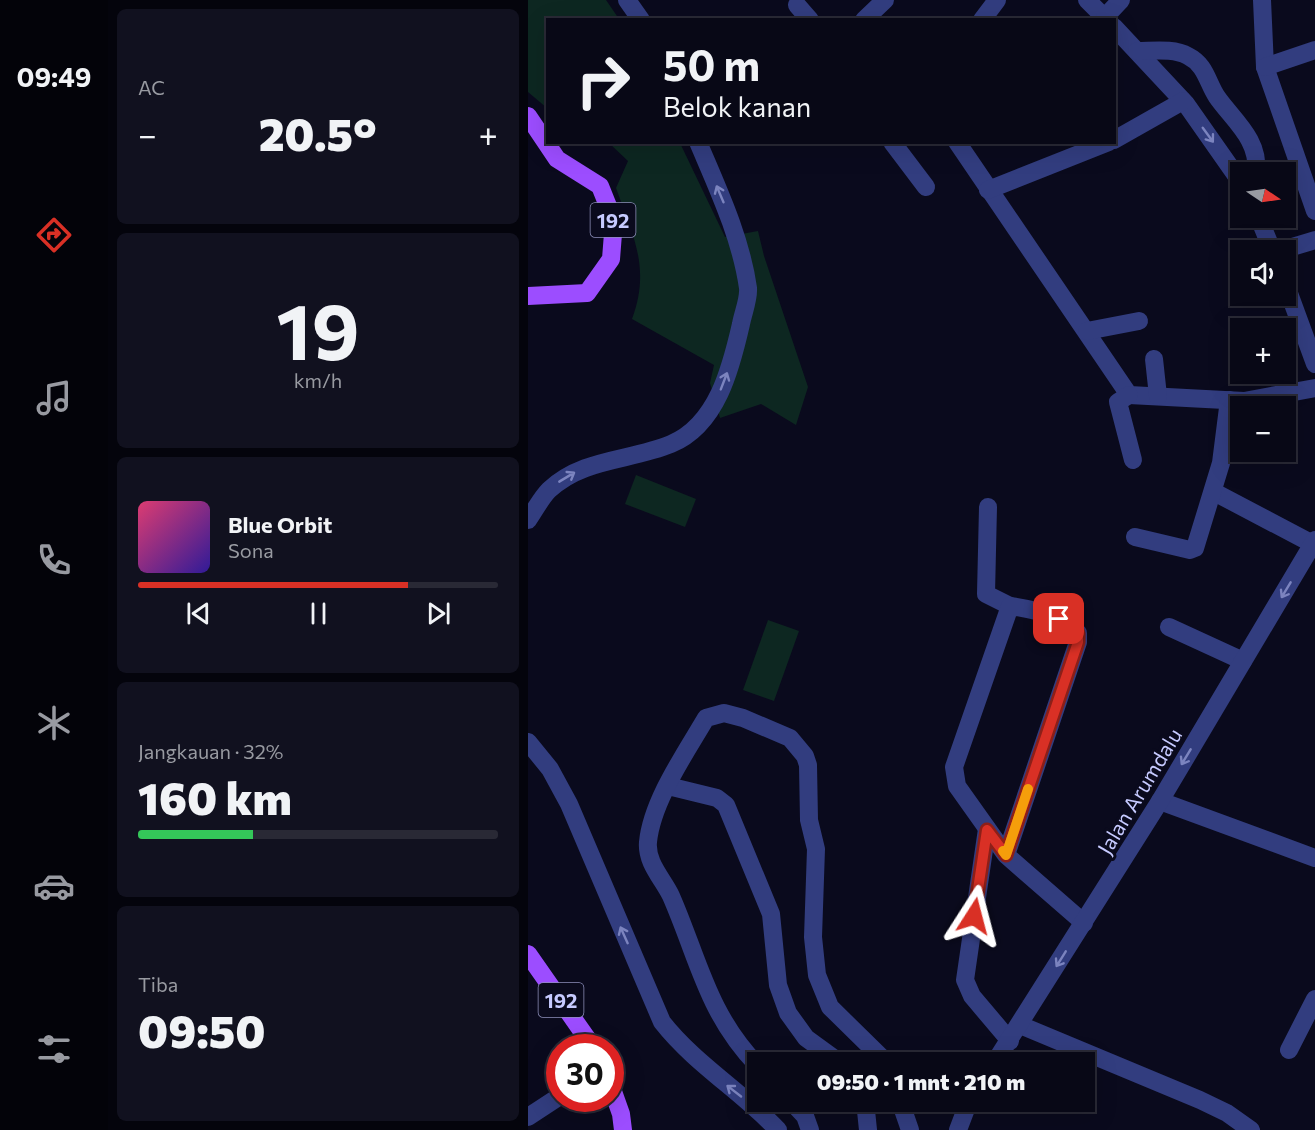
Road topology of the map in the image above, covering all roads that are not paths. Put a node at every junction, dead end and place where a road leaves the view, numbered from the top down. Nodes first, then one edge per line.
1 (627, 0) edge
2 (885, 0) edge
3 (997, 0) edge
4 (1087, 0) edge
5 (1121, 0) edge
6 (1262, 0) edge
7 (797, 5) dead end
8 (640, 18) edge
9 (808, 18) edge
10 (866, 18) edge
11 (984, 18) edge
12 (1106, 18) edge
13 (1111, 18) edge
14 (1116, 28) edge
15 (1315, 50) edge
16 (1137, 51) junction
17 (1265, 68) junction
18 (1183, 101) junction
19 (528, 116) edge
20 (1116, 139) edge
21 (546, 143) edge
22 (547, 144) edge
23 (699, 144) edge
24 (894, 144) edge
25 (958, 144) edge
26 (1104, 144) edge
27 (1256, 162) edge
28 (1230, 167) edge
29 (926, 187) dead end
30 (988, 190) junction
31 (1315, 211) edge
32 (1315, 240) edge
33 (1296, 246) edge
34 (528, 296) edge
35 (1294, 306) edge
36 (1139, 321) dead end
37 (1087, 332) junction
38 (1154, 359) dead end
39 (1315, 364) edge
40 (1315, 388) edge
41 (1129, 395) junction
42 (1158, 396) junction
43 (1229, 400) junction
44 (1133, 460) dead end
45 (1214, 492) junction
46 (988, 507) dead end
47 (528, 520) edge
48 (1135, 537) dead end
49 (1313, 548) edge
50 (1010, 606) junction
51 (1169, 627) dead end
52 (1243, 661) junction
53 (528, 742) edge
54 (668, 786) junction
55 (1160, 801) junction
56 (987, 830) junction
57 (1006, 855) junction
58 (1315, 858) edge
59 (1084, 923) junction
60 (528, 954) edge
61 (1315, 999) edge
62 (1020, 1025) junction
63 (584, 1034) edge
64 (1010, 1041) junction
65 (1289, 1050) dead end
66 (825, 1052) edge
67 (876, 1052) edge
68 (1002, 1052) edge
69 (747, 1055) edge
70 (546, 1105) edge
71 (620, 1112) edge
72 (801, 1112) edge
73 (866, 1112) edge
74 (904, 1112) edge
75 (965, 1112) edge
76 (528, 1117) edge
77 (623, 1130) edge
78 (777, 1130) edge
79 (810, 1130) edge
80 (868, 1130) edge
81 (910, 1130) edge
82 (958, 1130) edge
83 (1251, 1130) edge

1 - 8 street
2 - 10 street
3 - 11 street
4 - 12 street
5 - 13 street
6 - 17 street
7 - 9 street
14 - 16 street
15 - 17 street
16 - 18 street
16 - 27 street
17 - 31 street
18 - 20 street
18 -> 28 street
19 - 21 main road, 192
22 - 34 main road, 192
47 -> 23 street
24 - 29 street
25 - 30 street
26 - 30 street
30 - 37 street
32 - 33 street
35 - 39 street
36 - 37 street
37 - 41 street
38 - 42 street
40 - 43 street
41 - 42 street
41 - 44 street
42 - 43 street
43 - 45 street
45 - 48 street
45 - 49 street
46 - 50 street
49 -> 52 street, Jalan Arumdalu
50 - 56 street
50 - 57 street
51 - 52 street
52 -> 55 street, Jalan Arumdalu
78 -> 53 street
54 - 66 street
54 - 67 street
54 - 69 street
55 - 58 street
55 - 59 street, Jalan Arumdalu
56 - 57 street
56 - 64 street
57 - 59 street
59 -> 62 street, Jalan Arumdalu
60 - 63 main road, 192
61 - 65 street
62 - 64 street, Jalan Arumdalu
62 - 83 street
64 - 68 street, Jalan Arumdalu
70 - 76 street
71 - 77 main road
72 - 79 street
73 - 80 street
74 - 81 street
75 - 82 street

